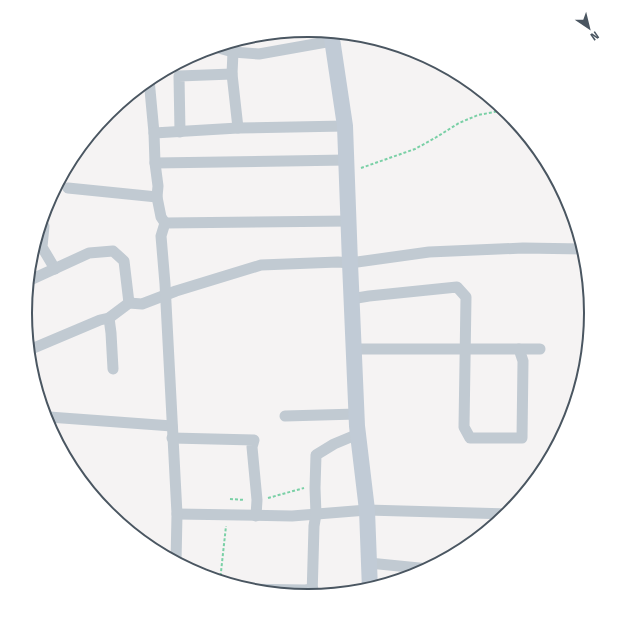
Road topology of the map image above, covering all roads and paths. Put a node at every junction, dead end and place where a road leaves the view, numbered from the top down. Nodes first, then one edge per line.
1 (328, 38) edge
2 (332, 38) edge
3 (226, 50) edge
4 (233, 52) junction
5 (232, 74) junction
6 (150, 87) edge
7 (497, 111) edge
8 (345, 126) junction
9 (238, 128) junction
10 (180, 132) junction
11 (154, 133) junction
12 (155, 163) junction
13 (347, 166) junction
14 (68, 188) dead end
15 (156, 197) junction
16 (349, 221) junction
17 (165, 223) junction
18 (43, 236) edge
19 (578, 249) edge
20 (350, 263) junction
21 (55, 269) junction
22 (34, 278) edge
23 (165, 295) junction
24 (351, 299) junction
25 (129, 304) junction
26 (109, 318) junction
27 (34, 348) edge
28 (354, 349) junction
29 (464, 349) junction
30 (519, 349) junction
31 (540, 349) dead end
32 (113, 369) dead end
33 (357, 414) junction
34 (285, 416) dead end
35 (52, 417) edge
36 (172, 426) junction
37 (358, 434) junction
38 (172, 438) junction
39 (315, 488) junction
40 (230, 499) dead end
41 (257, 500) junction
42 (367, 510) junction
43 (177, 514) junction
44 (316, 514) junction
45 (499, 514) edge
46 (227, 515) junction
47 (256, 516) junction
48 (176, 556) edge
49 (369, 563) junction
50 (417, 568) edge
51 (221, 575) edge
52 (370, 583) edge
53 (312, 590) edge

1 - 4 street
2 - 8 street
3 - 4 street
4 - 5 street
5 - 9 street
5 - 10 street
6 - 11 street
7 - 13 path
8 - 9 street
8 - 13 street
9 - 10 street
10 - 11 street
11 - 12 street
12 - 13 street
12 - 15 street
13 - 16 street
14 - 15 street
15 - 17 street
16 - 17 street
16 - 20 street
17 - 23 street
18 - 21 street
19 - 20 street
20 - 23 street
20 - 24 street
21 - 22 street
21 - 25 street
23 - 25 street
23 - 36 street
24 - 28 street
24 - 29 street
25 - 26 street
26 - 27 street
26 - 32 street
28 - 29 street
28 - 33 street
29 - 30 street
29 - 30 street
30 - 31 street
33 - 34 street
33 - 37 street
35 - 36 street
36 - 38 street
37 - 39 street
37 - 42 street
38 - 41 street
38 - 43 street
39 - 41 path
39 - 44 street
40 - 41 path
41 - 47 street
42 - 44 street
42 - 45 street
42 - 49 street
43 - 46 street
43 - 48 street
44 - 47 street
44 - 53 street
46 - 47 street
46 - 51 path
49 - 50 street
49 - 52 street

